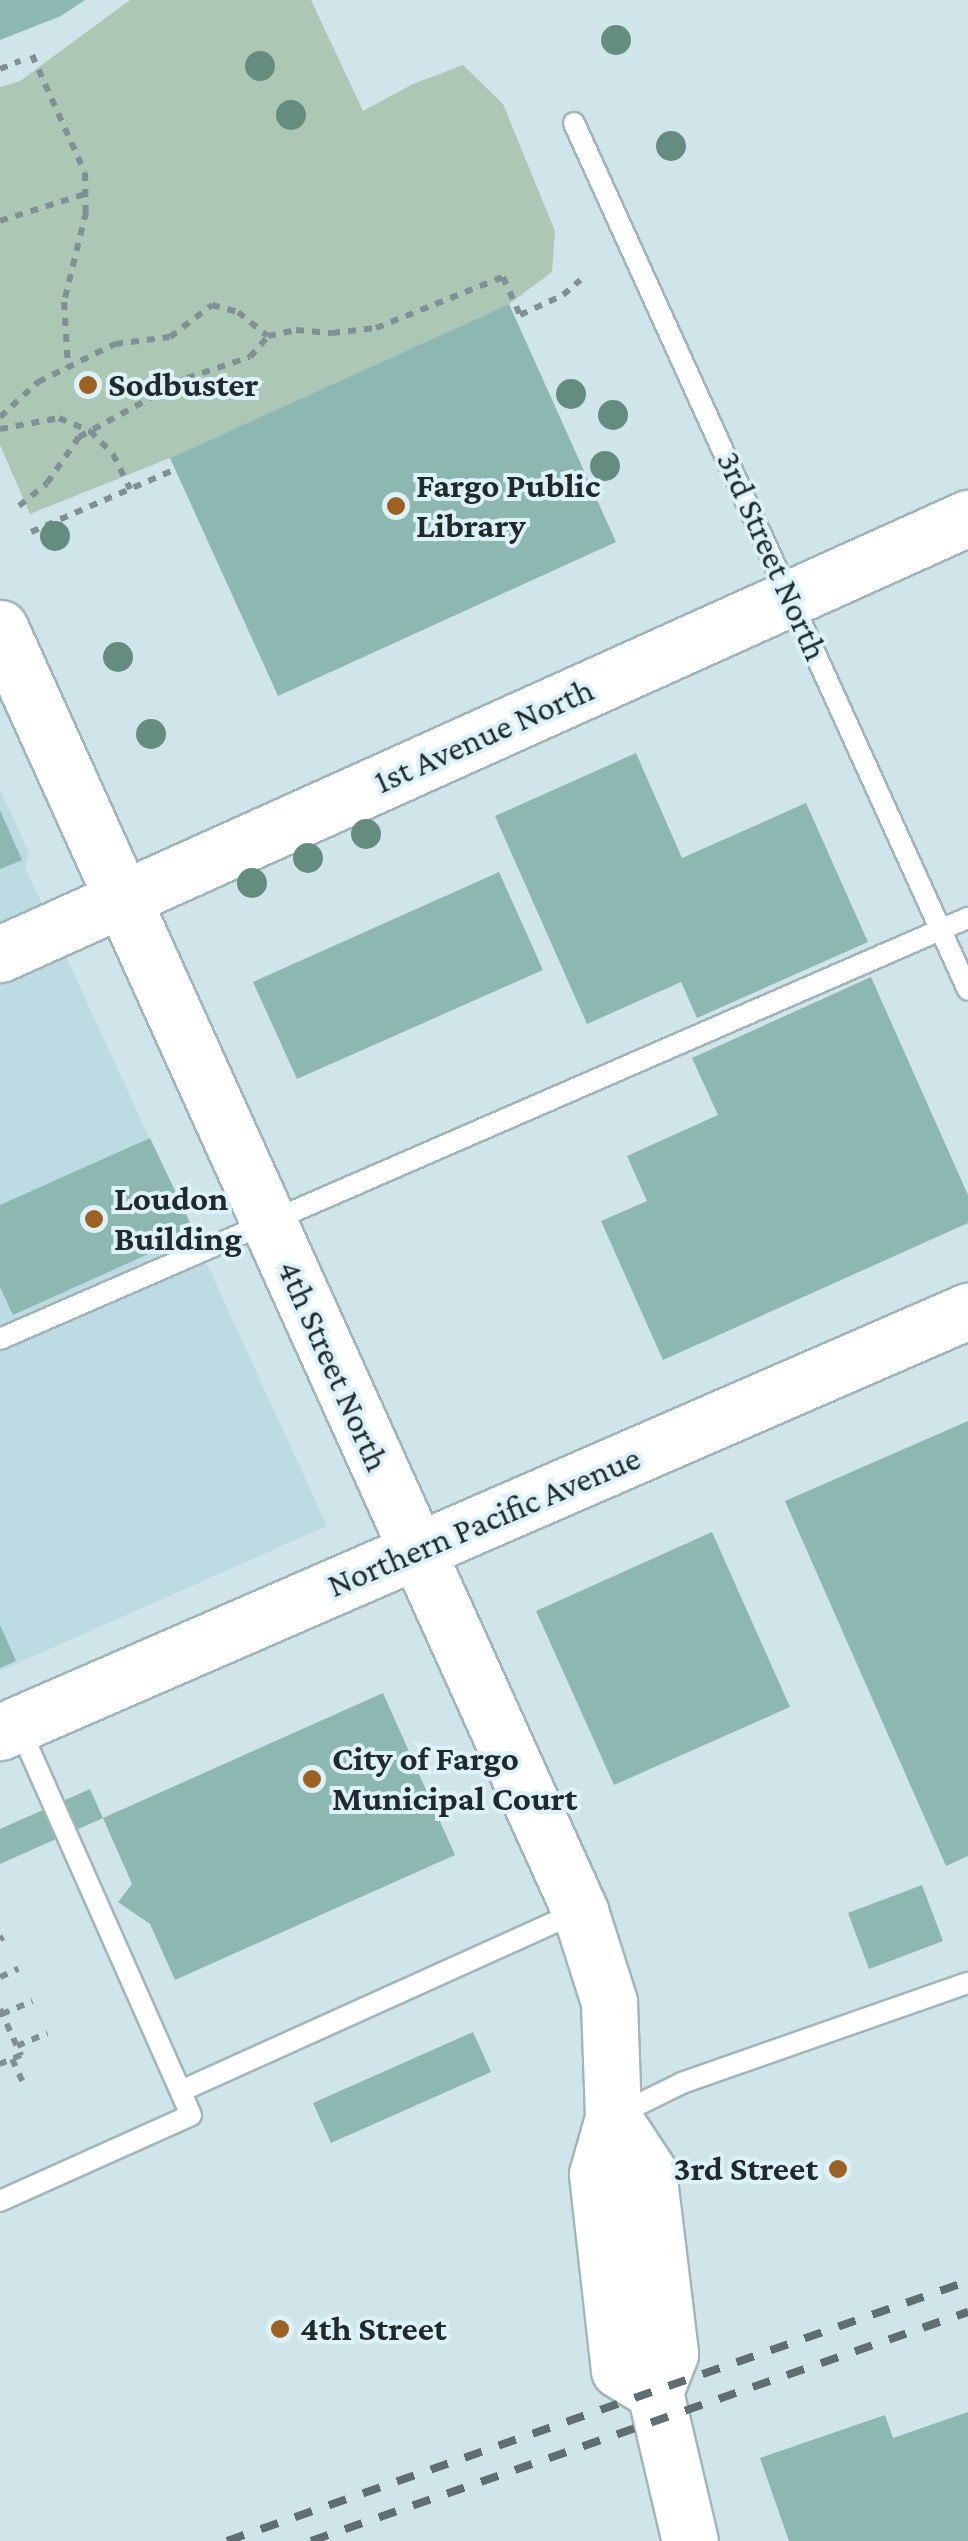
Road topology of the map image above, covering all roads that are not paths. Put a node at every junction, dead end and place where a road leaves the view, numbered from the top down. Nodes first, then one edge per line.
1 (574, 124) dead end
2 (968, 518) edge
3 (792, 598) junction
4 (0, 628) edge
5 (123, 898) junction
6 (968, 918) edge
7 (940, 930) junction
8 (0, 954) edge
9 (968, 990) edge
10 (268, 1221) junction
11 (968, 1311) edge
12 (0, 1339) edge
13 (416, 1551) junction
14 (9, 1728) edge
15 (580, 1911) junction
16 (968, 1983) edge
17 (181, 2092) junction
18 (613, 2118) junction
19 (0, 2201) edge
20 (690, 2541) edge

1 - 3 lane, 3rd Street North
2 - 3 street, 1st Avenue North
3 - 5 street, 1st Avenue North
3 - 7 lane, 3rd Street North
4 - 5 street, 4th Street North
5 - 8 street, 1st Avenue North
5 - 10 street, 4th Street North
6 - 7 lane
7 - 9 lane, 3rd Street North
7 - 10 lane
10 - 12 lane
10 - 13 street, 4th Street North
11 - 13 street, Northern Pacific Avenue
13 - 14 street, Northern Pacific Avenue
13 - 15 street, 4th Street North
14 - 17 lane
15 - 17 lane
15 - 18 street, 4th Street North
16 - 18 lane
17 - 19 lane
18 - 20 street

